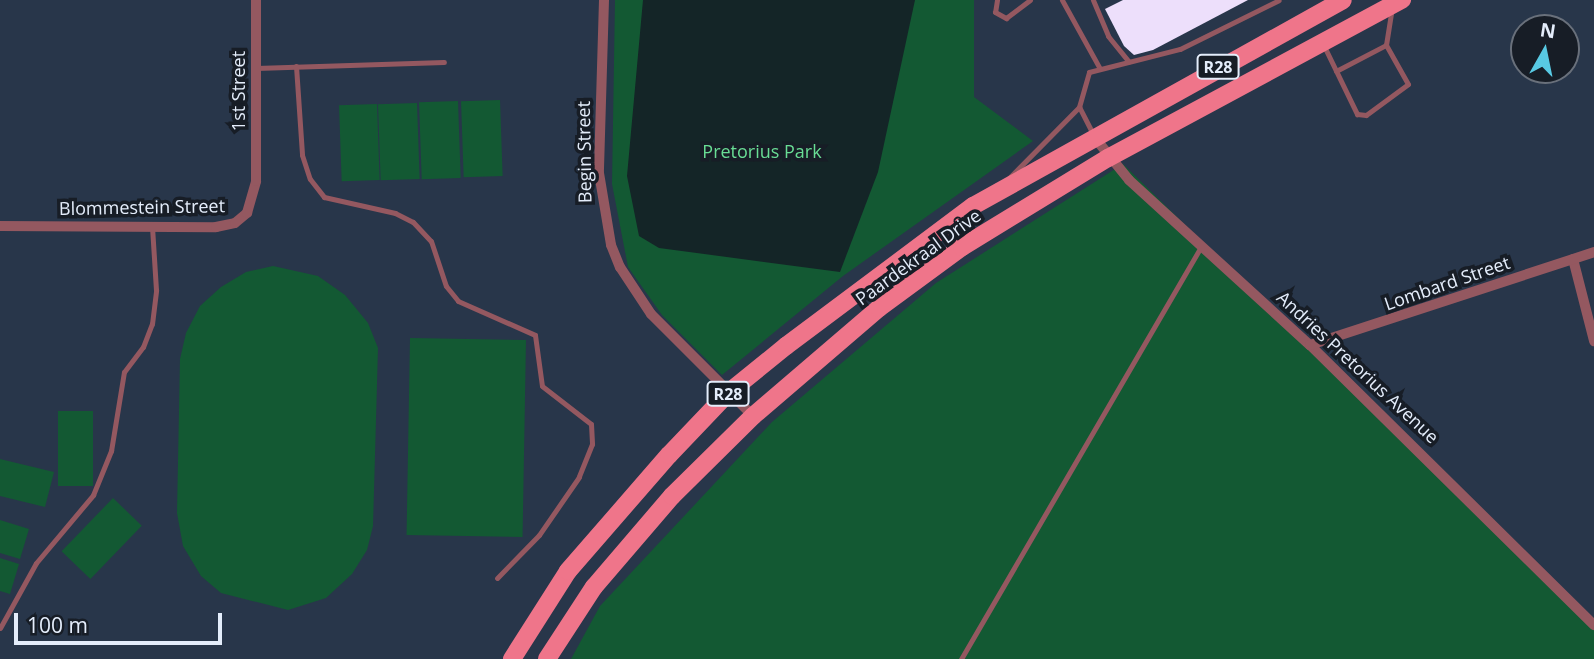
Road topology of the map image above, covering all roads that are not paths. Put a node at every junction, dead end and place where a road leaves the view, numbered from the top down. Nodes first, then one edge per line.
1 (256, 0) edge
2 (604, 0) edge
3 (997, 0) edge
4 (1030, 0) edge
5 (1062, 0) edge
6 (1093, 0) edge
7 (1279, 0) edge
8 (1343, 0) edge
9 (1397, 3) edge
10 (1323, 43) junction
11 (1385, 45) junction
12 (444, 62) dead end
13 (1129, 62) junction
14 (296, 66) junction
15 (1099, 67) junction
16 (256, 68) junction
17 (1336, 71) junction
18 (1079, 107) junction
19 (1095, 138) junction
20 (1108, 158) junction
21 (256, 181) joint
22 (1001, 188) junction
23 (0, 226) edge
24 (152, 227) junction
25 (1202, 245) junction
26 (1594, 252) edge
27 (1573, 259) junction
28 (1594, 341) edge
29 (1310, 345) junction
30 (729, 393) junction
31 (753, 416) junction
32 (497, 578) dead end
33 (1594, 625) edge
34 (0, 628) edge
35 (512, 659) edge
36 (548, 659) edge
37 (961, 659) edge

1 - 16 street, 1st Street
2 - 30 street, Begin Street
3 - 4 lane
5 - 15 lane
6 - 13 lane
7 - 13 lane
8 - 19 main road, Paardekraal Drive / R28
9 - 10 main road, Paardekraal Drive / R28
9 - 11 lane
10 - 17 lane
10 - 20 main road, Paardekraal Drive / R28
11 - 17 lane
11 - 17 lane
12 - 14 lane
13 - 15 lane
14 - 16 lane
14 - 32 lane
15 - 18 lane
16 - 21 street, 1st Street
18 - 19 lane
18 - 22 lane
19 - 20 street, Andries Pretorius Avenue
19 - 22 main road, Paardekraal Drive / R28
20 - 25 street, Andries Pretorius Avenue
20 - 31 main road, Paardekraal Drive / R28
21 - 24 street, Blommestein Street
22 - 30 main road, Paardekraal Drive / R28
23 - 24 street, Blommestein Street
24 - 34 lane
25 - 29 street, Andries Pretorius Avenue
25 - 37 lane
26 - 27 street, Lombard Street
27 - 28 street
27 - 29 street, Lombard Street
29 - 33 street, Andries Pretorius Avenue
30 - 31 street, Begin Street
30 - 35 main road, Paardekraal Drive / R28
31 - 36 main road, Paardekraal Drive / R28

